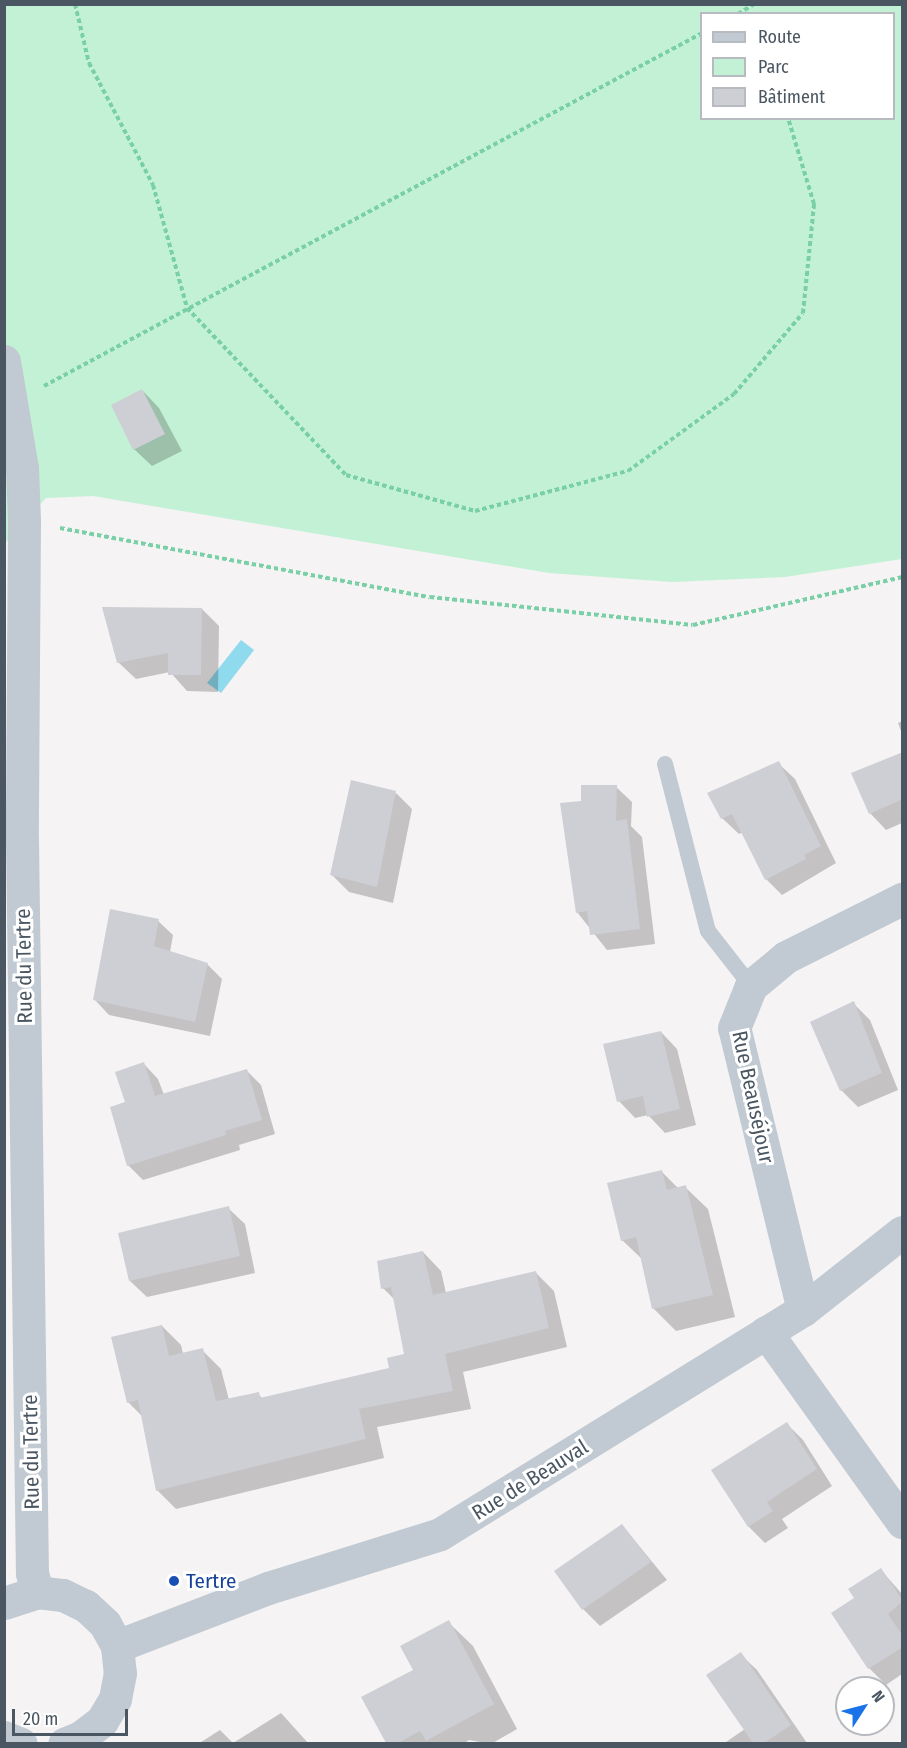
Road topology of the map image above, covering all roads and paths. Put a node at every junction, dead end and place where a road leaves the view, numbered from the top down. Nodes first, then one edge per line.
1 (75, 4) edge
2 (700, 34) edge
3 (789, 120) edge
4 (187, 308) junction
5 (4, 361) edge
6 (14, 402) junction
7 (24, 521) junction
8 (903, 577) edge
9 (665, 764) dead end
10 (14, 841) edge
11 (903, 899) edge
12 (751, 986) junction
13 (903, 1232) edge
14 (803, 1310) junction
15 (766, 1332) junction
16 (903, 1522) edge
17 (35, 1583) junction
18 (4, 1603) edge
19 (117, 1646) junction
20 (4, 1737) edge
21 (21, 1743) edge
22 (64, 1743) edge

1 - 4 path
2 - 4 path
3 - 4 path
4 - 6 path
5 - 6 street, Rue du Tertre
6 - 7 street, Rue du Tertre
7 - 8 path
7 - 10 street, Rue du Tertre
9 - 12 lane
10 - 17 street, Rue du Tertre
11 - 12 street, Rue Beauséjour
12 - 14 street, Rue Beauséjour
13 - 14 street, Rue de Beauval
14 - 15 street, Rue de Beauval
15 - 16 street
15 - 19 street, Rue de Beauval
17 - 18 street
17 - 19 street
19 - 22 street
20 - 21 street

